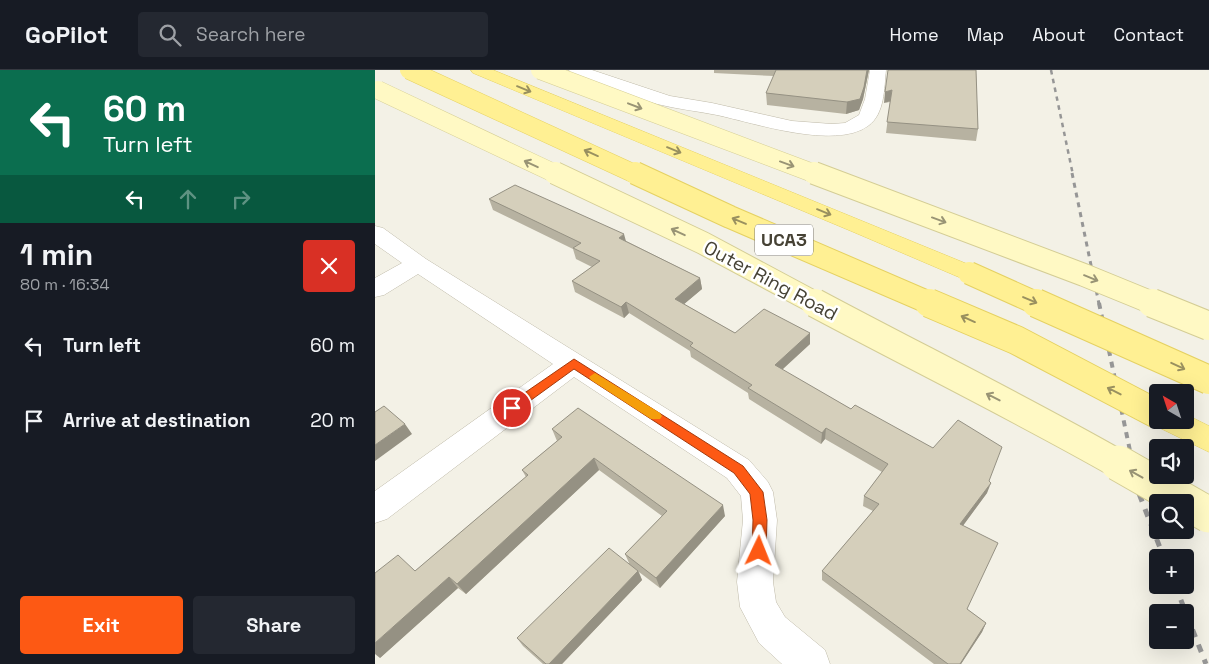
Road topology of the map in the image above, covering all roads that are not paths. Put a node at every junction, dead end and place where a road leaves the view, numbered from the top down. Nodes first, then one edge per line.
1 (409, 70) edge
2 (479, 70) edge
3 (540, 70) edge
4 (577, 70) edge
5 (877, 70) edge
6 (378, 90) dead end
7 (375, 233) edge
8 (418, 264) junction
9 (375, 289) edge
10 (1209, 326) edge
11 (574, 363) junction
12 (1209, 380) edge
13 (1149, 410) edge
14 (1188, 429) edge
15 (1209, 440) edge
16 (375, 509) edge
17 (1209, 515) edge
18 (811, 664) edge

13 -> 1 main road, Outer Ring Road / UCA3, bridge
2 -> 12 main road, UCA3, bridge
3 -> 10 main road, bridge
4 - 5 street
17 -> 6 main road, Outer Ring Road / UCA3, bridge
7 - 8 street
8 - 9 street
8 - 11 street
11 - 16 street
11 - 18 street
14 - 15 main road

